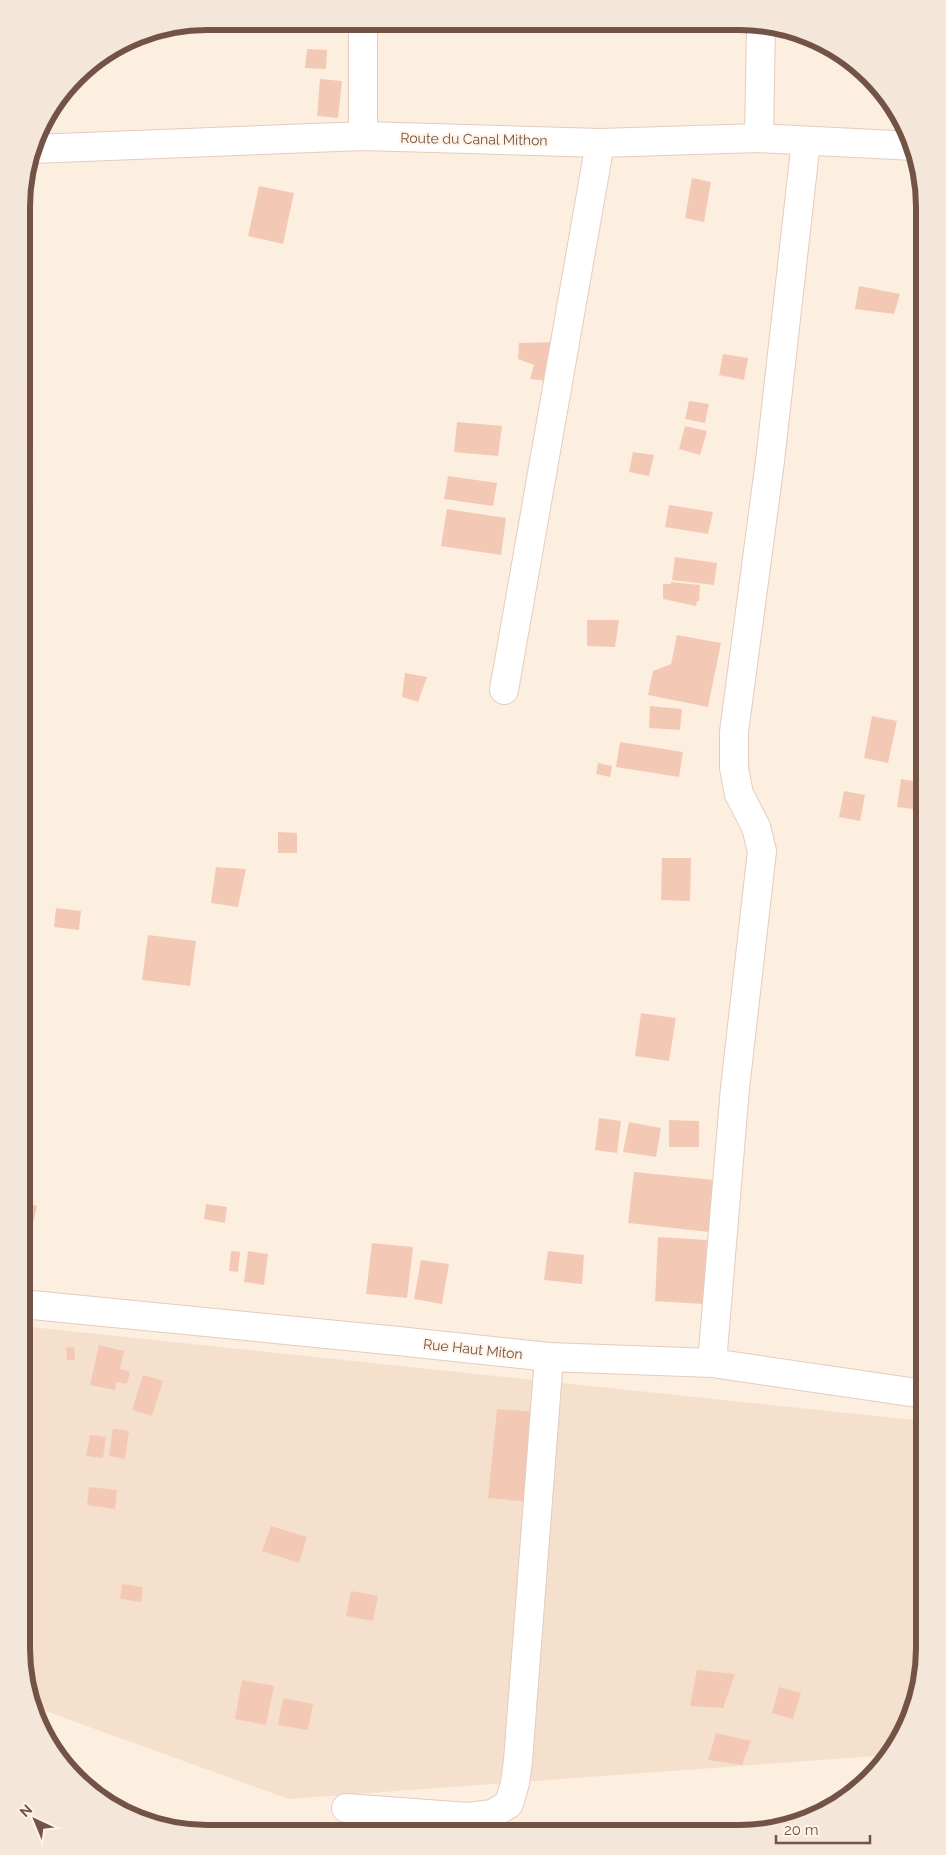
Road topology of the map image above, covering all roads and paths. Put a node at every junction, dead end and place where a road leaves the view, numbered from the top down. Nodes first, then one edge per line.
1 (363, 30) edge
2 (761, 32) edge
3 (363, 136) junction
4 (759, 138) junction
5 (806, 141) junction
6 (600, 143) junction
7 (905, 146) edge
8 (39, 149) edge
9 (504, 690) dead end
10 (30, 1305) edge
11 (549, 1357) junction
12 (712, 1362) junction
13 (916, 1393) edge
14 (346, 1808) dead end

1 - 3 street
2 - 4 street
3 - 6 street, Route du Canal Mithon
3 - 8 street, Route du Canal Mithon
4 - 5 street, Route du Canal Mithon
4 - 6 street, Route du Canal Mithon
5 - 7 street, Route du Canal Mithon
5 - 12 street
6 - 9 street
10 - 11 street, Rue Haut Miton
11 - 12 street, Rue Haut Miton
11 - 14 street
12 - 13 street, Rue Haut Miton

